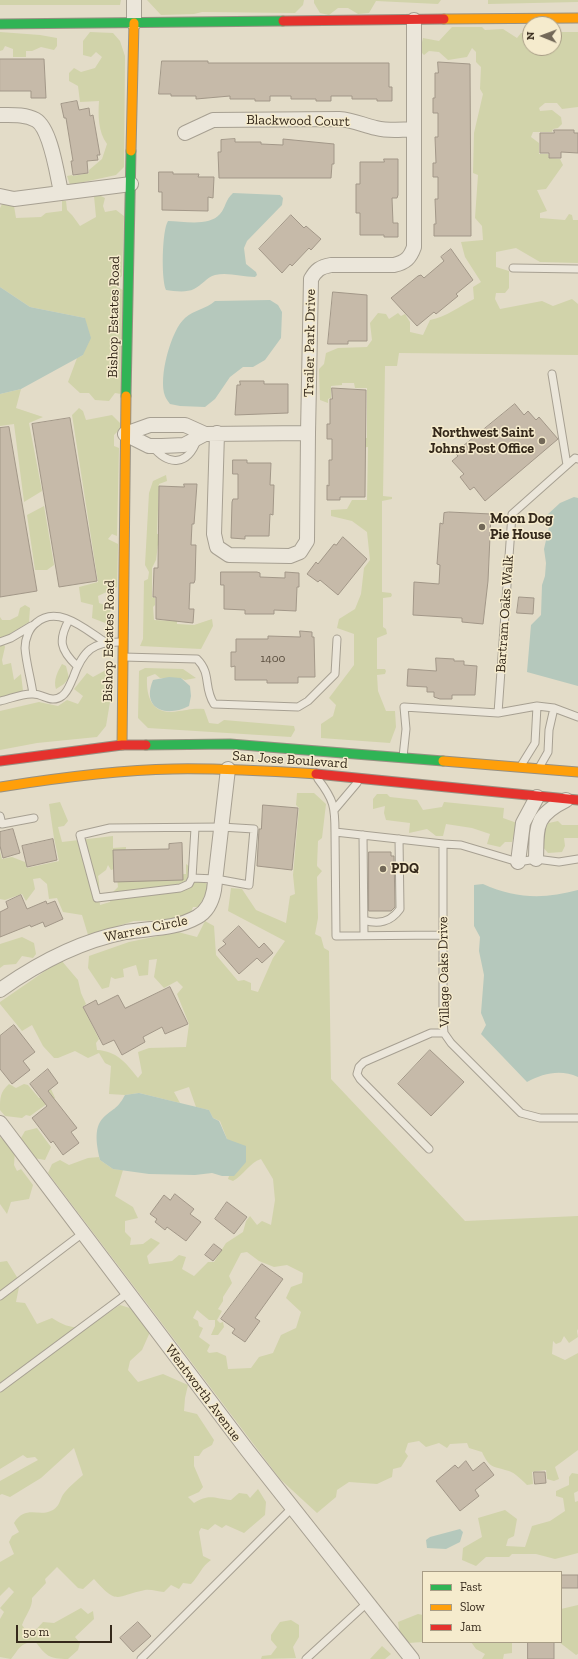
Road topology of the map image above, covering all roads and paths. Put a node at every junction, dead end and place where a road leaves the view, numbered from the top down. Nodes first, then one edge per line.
1 (134, 0) edge
2 (578, 18) edge
3 (414, 20) junction
4 (134, 23) junction
5 (0, 24) edge
6 (0, 115) edge
7 (414, 130) junction
8 (185, 133) dead end
9 (131, 184) junction
10 (61, 192) junction
11 (0, 196) edge
12 (513, 268) dead end
13 (578, 269) edge
14 (552, 374) dead end
15 (308, 433) junction
16 (125, 434) junction
17 (207, 435) junction
18 (578, 458) edge
19 (567, 465) junction
20 (69, 620) junction
21 (32, 626) junction
22 (337, 639) dead end
23 (0, 642) edge
24 (105, 642) junction
25 (123, 642) junction
26 (122, 657) junction
27 (77, 666) junction
28 (33, 694) junction
29 (0, 701) edge
30 (537, 706) junction
31 (554, 708) junction
32 (498, 713) junction
33 (578, 717) edge
34 (122, 745) junction
35 (290, 748) junction
36 (118, 756) dead end
37 (403, 758) junction
38 (0, 761) edge
39 (231, 761) junction
40 (94, 765) dead end
41 (519, 768) junction
42 (538, 769) junction
43 (32, 772) dead end
44 (578, 772) edge
45 (11, 775) dead end
46 (315, 776) junction
47 (525, 776) dead end
48 (0, 778) edge
49 (360, 779) junction
50 (476, 780) dead end
51 (434, 786) junction
52 (0, 787) edge
53 (551, 787) dead end
54 (537, 796) junction
55 (573, 800) edge
56 (335, 809) junction
57 (0, 816) edge
58 (34, 818) dead end
59 (221, 827) junction
60 (195, 828) junction
61 (335, 832) junction
62 (363, 835) junction
63 (399, 839) junction
64 (443, 844) junction
65 (536, 859) junction
66 (578, 859) edge
67 (518, 862) junction
68 (192, 878) junction
69 (216, 879) junction
70 (364, 920) junction
71 (443, 935) junction
72 (364, 936) junction
73 (0, 990) edge
74 (444, 1033) junction
75 (578, 1118) edge
76 (0, 1123) edge
77 (429, 1149) dead end
78 (83, 1233) junction
79 (128, 1293) junction
80 (0, 1296) edge
81 (0, 1388) edge
82 (292, 1508) junction
83 (367, 1603) junction
84 (141, 1659) edge
85 (306, 1659) edge
86 (412, 1659) edge

1 - 4 street
2 - 3 main road
3 - 4 main road
3 - 7 street, Trailer Park Drive
4 - 5 main road
4 - 9 main road, Bishop Estates Road
6 - 10 street
7 - 8 street, Blackwood Court
7 - 15 street, Trailer Park Drive
9 - 10 street
9 - 16 main road, Bishop Estates Road
10 - 11 street
12 - 13 lane
14 - 19 lane
15 - 17 street
15 - 17 street
16 - 17 street
16 - 17 street
16 - 25 main road, Bishop Estates Road
18 - 19 lane, Bartram Oaks Walk
19 - 32 lane, Bartram Oaks Walk
20 - 21 lane
20 - 24 lane
20 - 27 lane
21 - 23 lane
21 - 28 lane
22 - 26 lane
24 - 25 lane
24 - 27 lane
25 - 26 main road, Bishop Estates Road
26 - 34 main road, Bishop Estates Road
27 - 28 lane
28 - 29 lane
30 - 31 lane
30 - 32 lane
30 - 41 lane
31 - 33 lane
31 - 42 lane
32 - 37 lane
34 - 35 main road, San Jose Boulevard
34 - 36 main road, Bishop Estates Road
34 - 38 main road, San Jose Boulevard
35 - 37 main road, San Jose Boulevard
35 - 39 main road
37 - 41 main road, San Jose Boulevard
39 - 46 main road, San Jose Boulevard
39 - 52 main road, San Jose Boulevard
39 - 59 street, Warren Circle
40 - 43 main road
41 - 42 main road, San Jose Boulevard
42 - 44 main road, San Jose Boulevard
42 - 47 main road
45 - 48 main road
46 - 49 main road, San Jose Boulevard
46 - 56 lane
49 - 51 main road, San Jose Boulevard
49 - 56 lane
50 - 51 main road
51 - 54 main road, San Jose Boulevard
53 - 54 main road
54 - 55 main road, San Jose Boulevard
54 - 67 street
55 - 65 street
56 - 61 lane
57 - 58 lane
59 - 60 lane
59 - 69 street, Warren Circle
59 - 69 lane
60 - 68 lane
60 - 68 lane
61 - 62 lane
61 - 72 lane
62 - 63 lane
62 - 70 lane
63 - 64 lane
63 - 70 lane
64 - 67 lane
64 - 71 lane, Village Oaks Drive
65 - 66 lane
65 - 67 lane
68 - 69 lane
69 - 73 street, Warren Circle
70 - 72 lane
71 - 72 lane
71 - 74 lane, Village Oaks Drive
74 - 75 lane, Village Oaks Drive
74 - 77 lane
76 - 78 street, Wentworth Avenue
78 - 79 street, Wentworth Avenue
78 - 80 lane
79 - 81 lane
79 - 82 street, Wentworth Avenue
82 - 83 street, Wentworth Avenue
82 - 84 lane
83 - 85 lane
83 - 86 street, Wentworth Avenue

